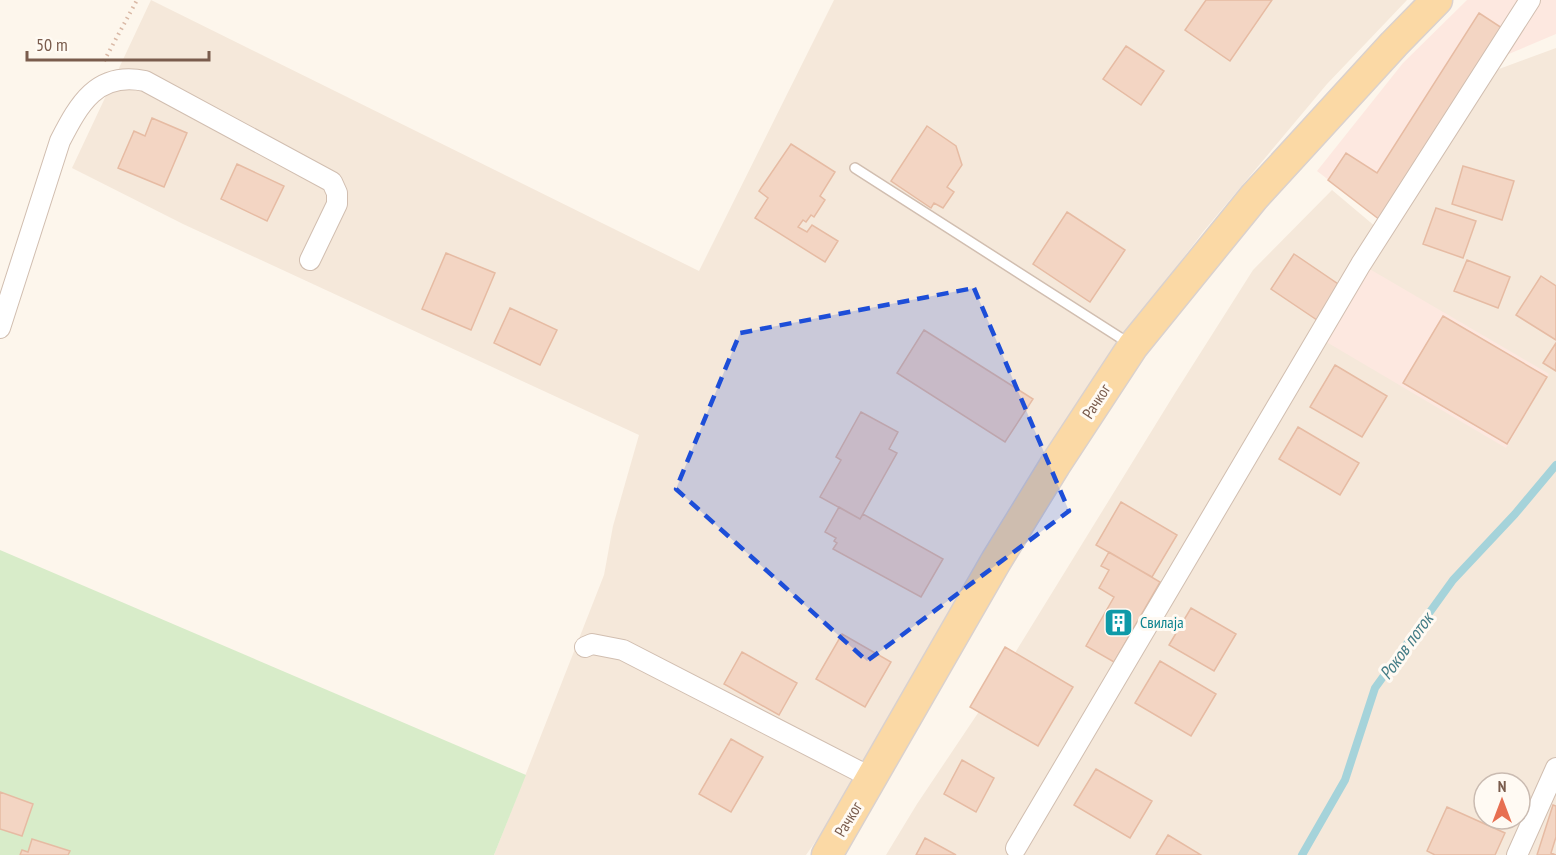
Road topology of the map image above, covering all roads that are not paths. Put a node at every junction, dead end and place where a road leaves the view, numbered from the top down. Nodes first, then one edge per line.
1 (1437, 0) edge
2 (1530, 0) edge
3 (855, 168) dead end
4 (310, 260) dead end
5 (0, 328) edge
6 (1132, 346) junction
7 (585, 647) dead end
8 (1556, 768) edge
9 (872, 778) junction
10 (1016, 848) dead end
11 (827, 855) edge
12 (1517, 855) edge

1 - 6 main road, Рачког
2 - 10 street
3 - 6 lane
4 - 5 street
6 - 9 main road, Рачког
7 - 9 street
8 - 12 street
9 - 11 main road, Рачког

